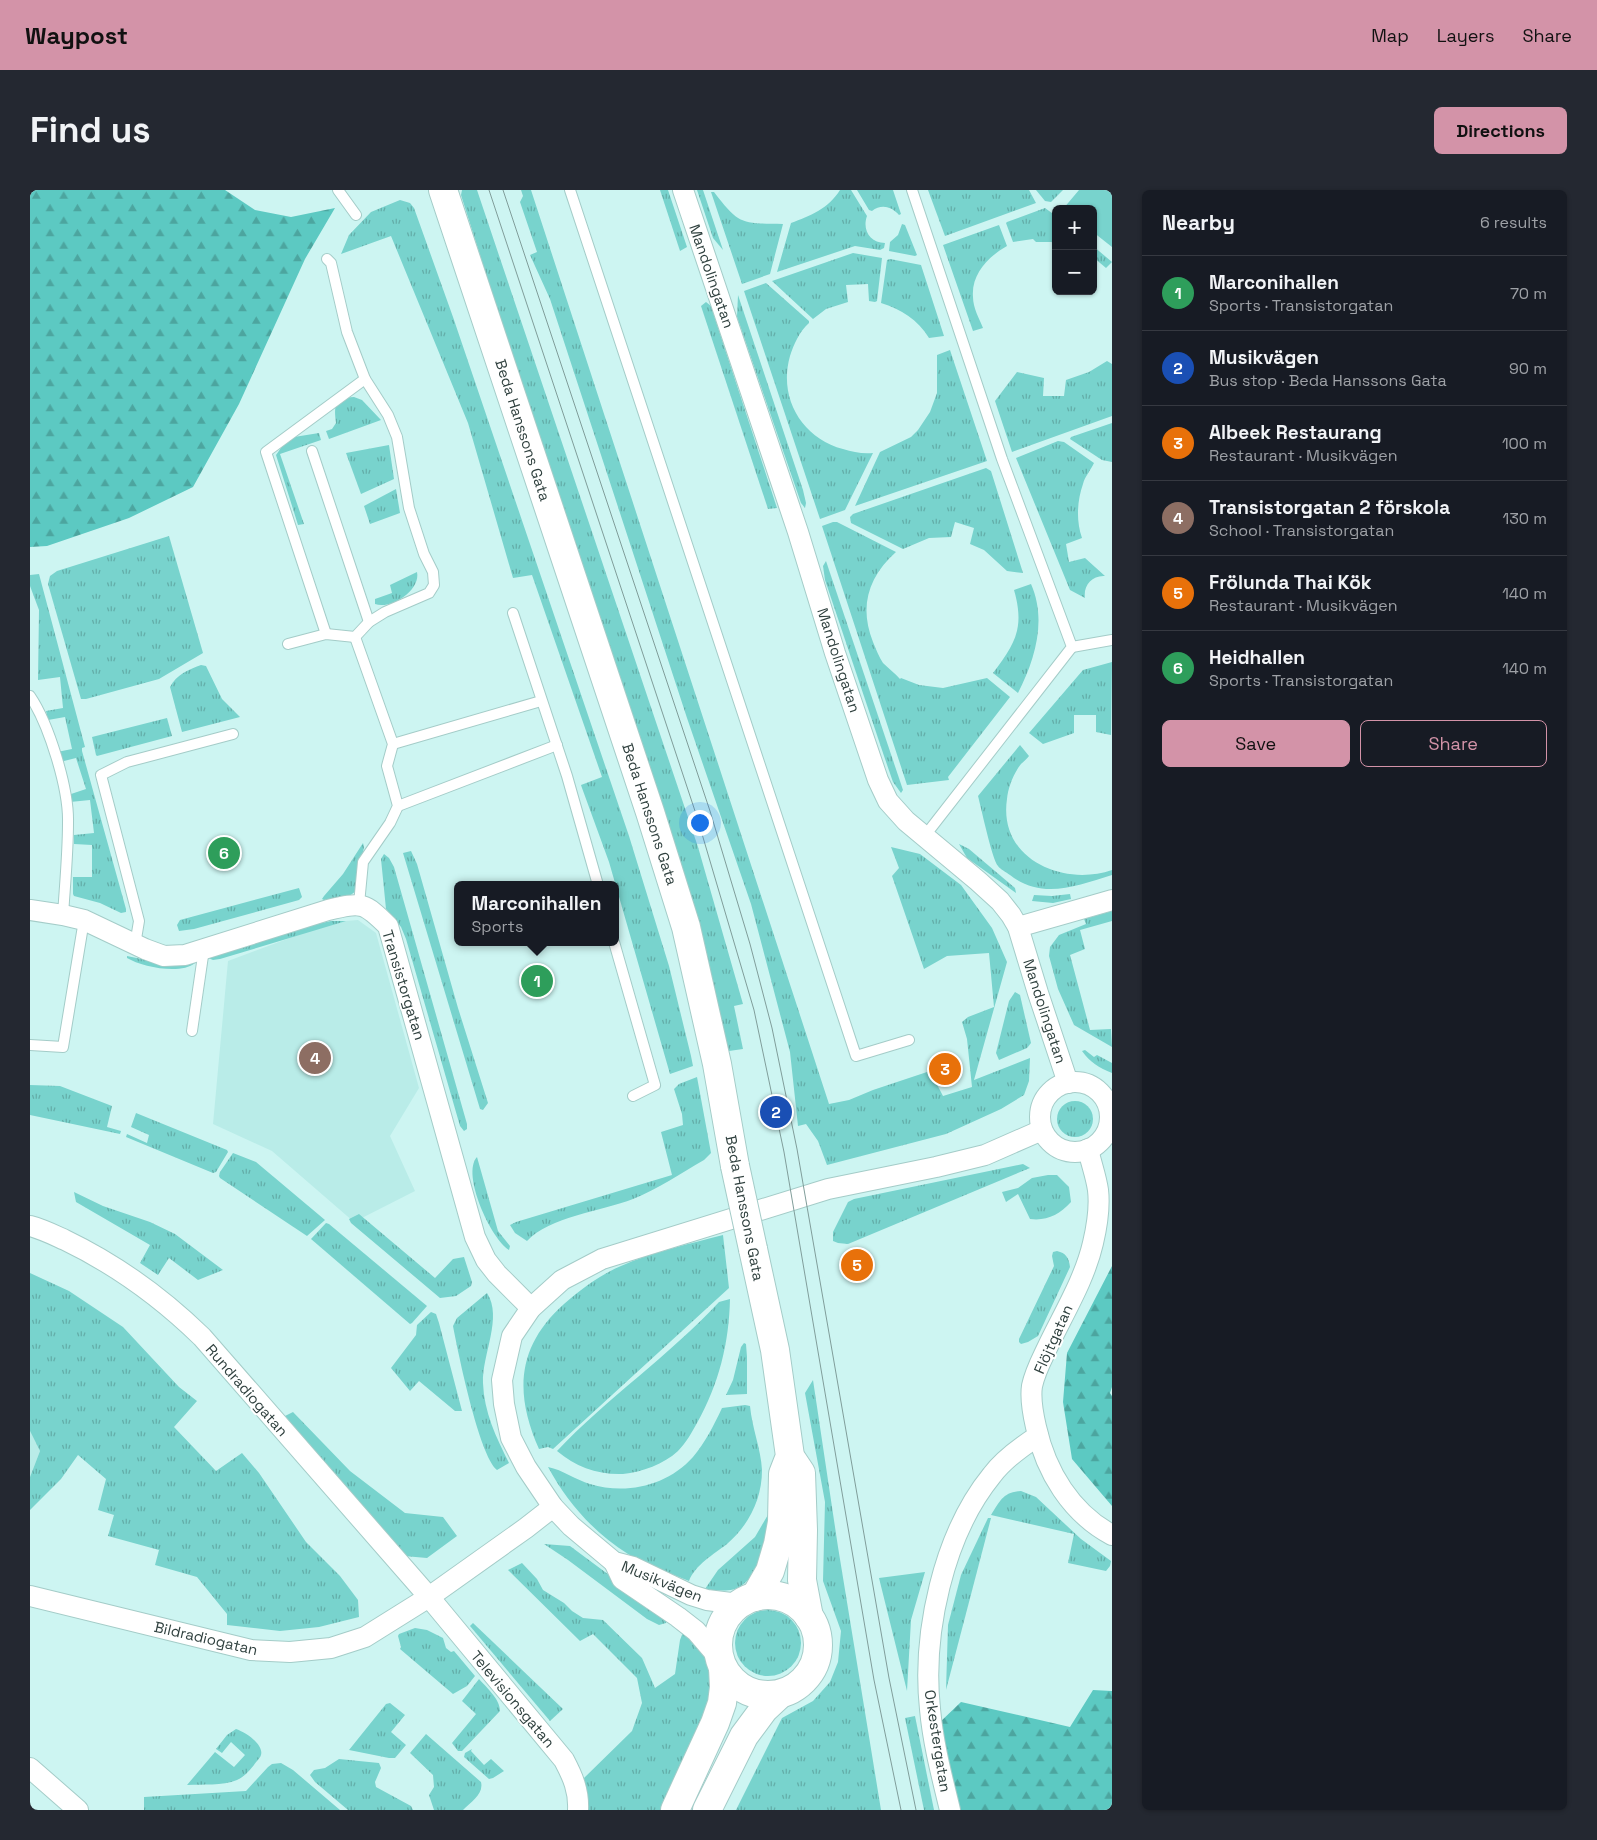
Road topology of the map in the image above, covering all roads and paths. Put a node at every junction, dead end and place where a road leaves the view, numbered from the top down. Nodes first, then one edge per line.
1 (338, 190) edge
2 (443, 190) edge
3 (570, 190) edge
4 (684, 190) edge
5 (912, 190) edge
6 (356, 215) dead end
7 (327, 259) dead end
8 (365, 379) junction
9 (312, 451) dead end
10 (513, 613) dead end
11 (369, 622) junction
12 (326, 634) junction
13 (355, 637) junction
14 (1112, 640) edge
15 (288, 644) dead end
16 (1072, 647) junction
17 (30, 696) edge
18 (542, 701) junction
19 (233, 734) dead end
20 (393, 744) junction
21 (556, 745) junction
22 (398, 806) junction
23 (924, 837) junction
24 (597, 881) edge
25 (1112, 900) edge
26 (359, 904) junction
27 (30, 910) edge
28 (63, 915) junction
29 (84, 920) junction
30 (1018, 927) junction
31 (134, 944) junction
32 (615, 946) edge
33 (204, 949) junction
34 (192, 1031) dead end
35 (909, 1040) dead end
36 (30, 1045) edge
37 (1068, 1083) junction
38 (633, 1096) dead end
39 (1109, 1102) edge
40 (1042, 1130) junction
41 (1088, 1149) junction
42 (30, 1226) edge
43 (531, 1308) junction
44 (1038, 1436) junction
45 (790, 1456) junction
46 (553, 1507) junction
47 (1112, 1535) edge
48 (614, 1562) junction
49 (30, 1596) edge
50 (429, 1597) junction
51 (747, 1600) junction
52 (809, 1617) junction
53 (721, 1663) junction
54 (780, 1694) junction
55 (30, 1768) edge
56 (78, 1810) edge
57 (578, 1810) edge
58 (676, 1810) edge
59 (707, 1810) edge
60 (950, 1810) edge

1 - 6 lane
2 - 45 street, Beda Hanssons Gata, bridge
3 - 35 lane
4 - 23 street, Mandolingatan
5 - 16 lane
7 - 8 lane
8 - 11 lane
8 - 12 lane
9 - 11 lane
10 - 18 lane
11 - 13 lane
12 - 13 lane
12 - 15 lane
13 - 20 lane
14 - 16 lane
16 - 23 lane
17 - 28 lane
18 - 20 lane
18 - 21 lane
19 - 31 lane
20 - 22 lane
21 - 22 lane
21 - 24 lane
22 - 26 lane
23 - 30 street, Mandolingatan
25 - 30 street
26 - 33 street
26 - 43 street, Transistorgatan
27 - 28 street
28 - 29 street
29 - 31 street
29 - 36 lane
30 - 37 street, Mandolingatan
31 - 33 street
32 - 38 lane
33 - 34 lane
37 - 39 street
37 - 40 street
39 - 41 street
40 - 41 street
40 - 43 street, Musikvägen
41 - 44 street, Flöjtgatan
42 - 50 street, Rundradiogatan
43 - 46 street, Musikvägen
44 - 47 street, Flöjtgatan
44 - 60 street, Orkestergatan
45 - 51 street, Beda Hanssons Gata
45 - 52 street, Beda Hanssons Gata
46 - 48 street, Musikvägen
46 - 50 street, Bildradiogatan
48 - 51 street, Musikvägen
48 - 53 street, Musikvägen
49 - 50 street, Bildradiogatan
50 - 57 street, Televisionsgatan
51 - 52 street, Beda Hanssons Gata
51 - 53 street, Beda Hanssons Gata
52 - 54 street, Beda Hanssons Gata
53 - 54 street
53 - 58 street, Beda Hanssons Gata
54 - 59 street, Beda Hanssons Gata
55 - 56 street

